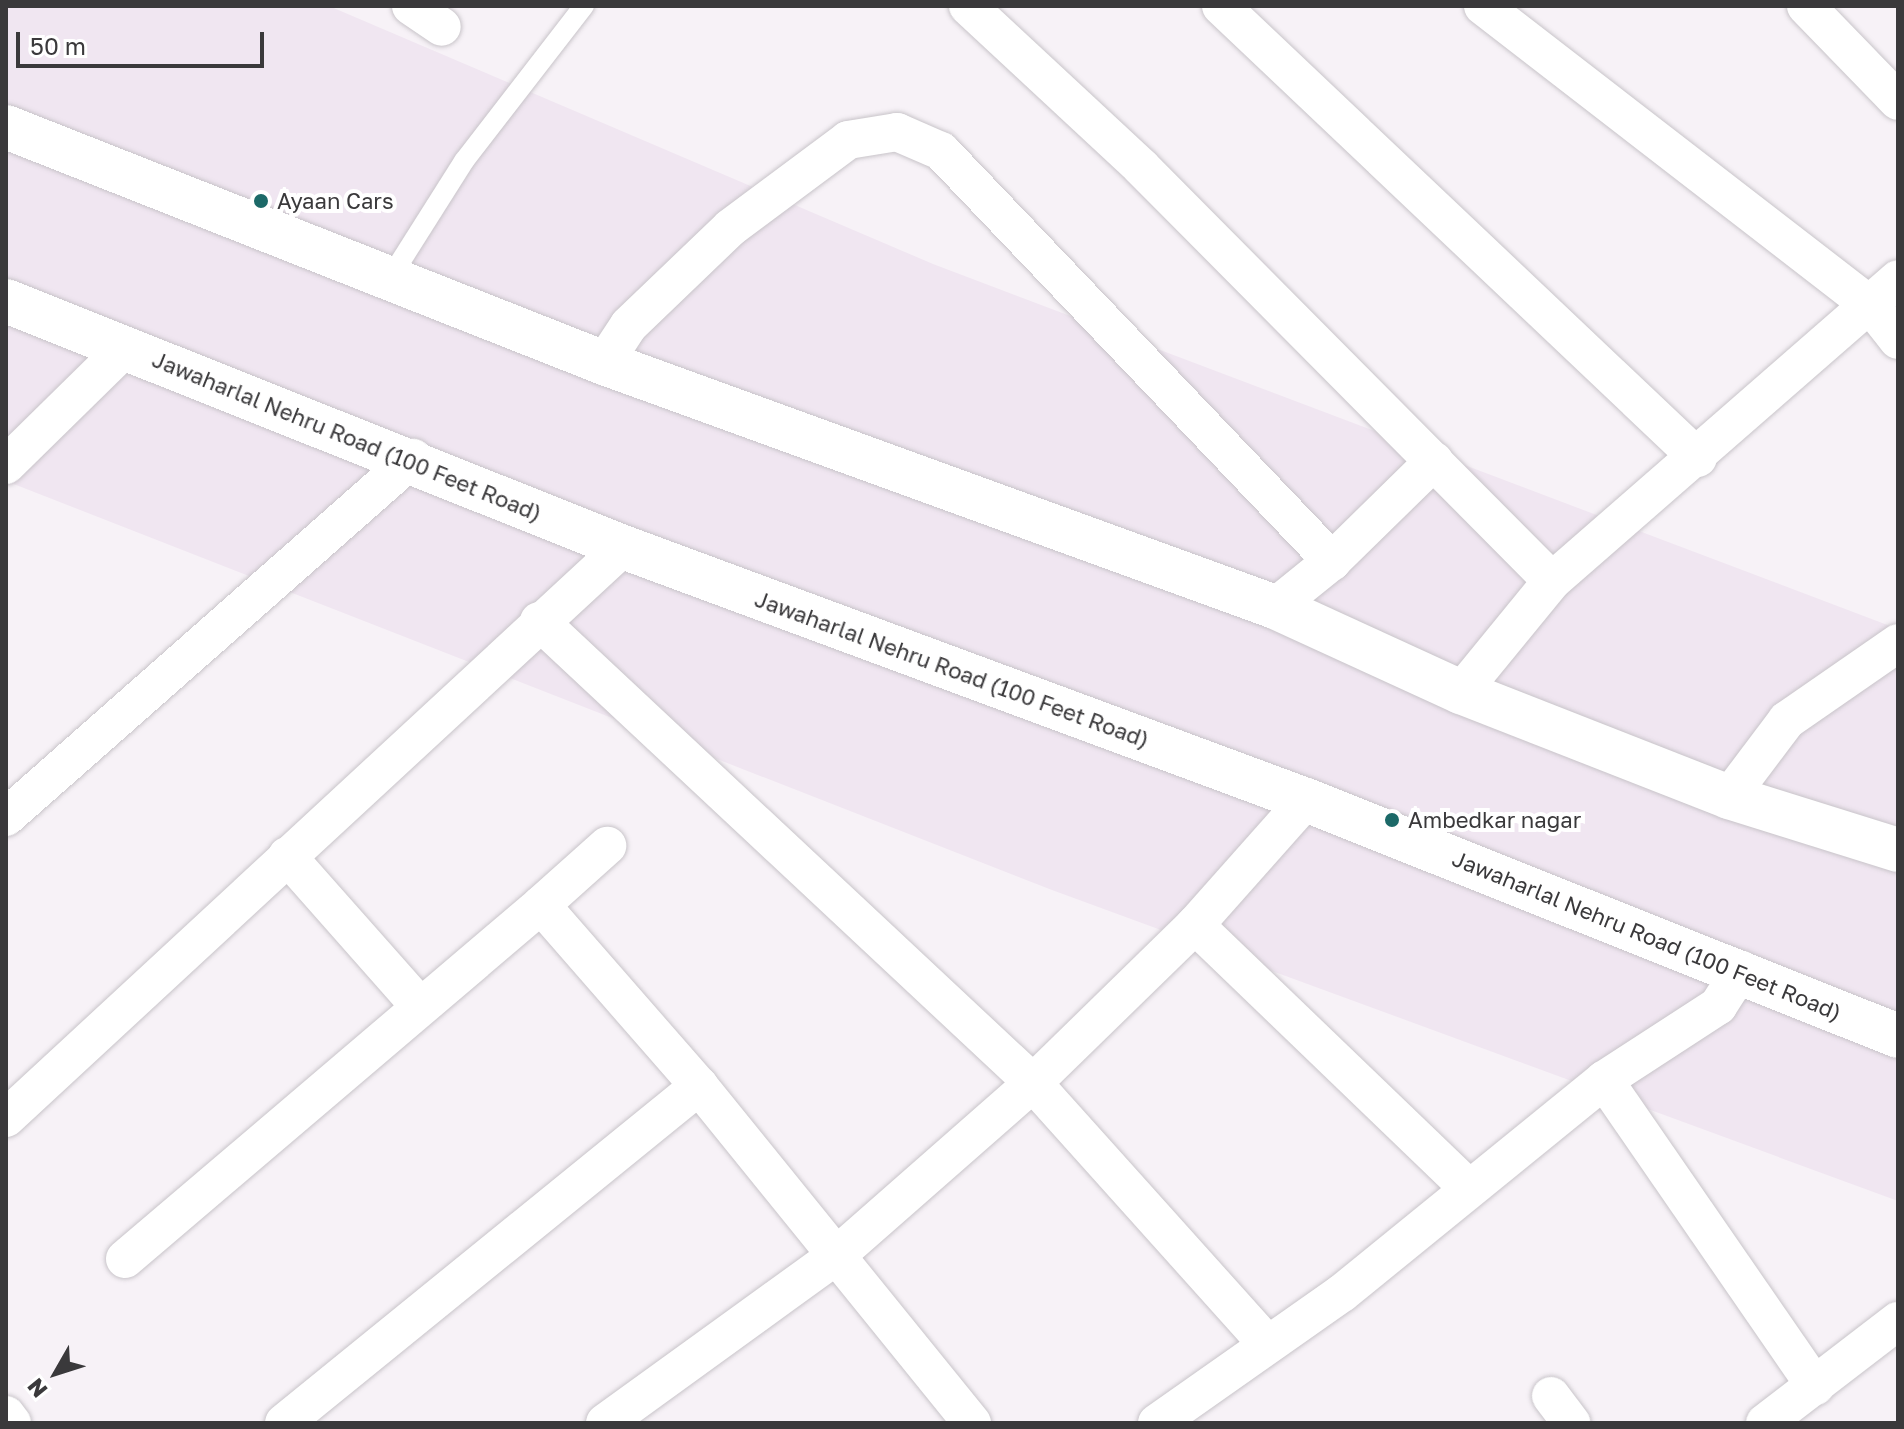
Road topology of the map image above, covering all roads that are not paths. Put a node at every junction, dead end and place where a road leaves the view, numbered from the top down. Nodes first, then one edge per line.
1 (584, 6) edge
2 (968, 6) edge
3 (1221, 6) edge
4 (1483, 6) edge
5 (1806, 6) edge
6 (1898, 101) edge
7 (6, 127) edge
8 (392, 275) junction
9 (1898, 279) edge
10 (6, 301) edge
11 (1872, 307) junction
12 (1898, 340) edge
13 (125, 348) junction
14 (604, 363) junction
15 (413, 458) junction
16 (1698, 458) junction
17 (1434, 461) junction
18 (6, 465) edge
19 (623, 547) junction
20 (1332, 561) junction
21 (1552, 581) junction
22 (1275, 607) junction
23 (539, 621) junction
24 (1898, 643) edge
25 (1461, 692) junction
26 (1729, 797) junction
27 (1306, 800) junction
28 (6, 817) edge
29 (607, 846) dead end
30 (1898, 850) edge
31 (287, 856) junction
32 (541, 905) junction
33 (1195, 925) junction
34 (1741, 970) junction
35 (418, 1004) junction
36 (1898, 1036) edge
37 (1604, 1080) junction
38 (1033, 1083) junction
39 (699, 1086) junction
40 (6, 1118) edge
41 (1467, 1187) junction
42 (837, 1255) junction
43 (125, 1259) dead end
44 (1898, 1321) edge
45 (1267, 1344) junction
46 (1815, 1386) junction
47 (6, 1415) edge
48 (12, 1423) edge
49 (284, 1423) edge
50 (605, 1423) edge
51 (972, 1423) edge
52 (1157, 1423) edge
53 (1765, 1423) edge

1 - 8 lane
2 - 17 street
3 - 16 street
4 - 11 street
5 - 6 street
7 - 8 main road
8 - 14 main road
9 - 11 street
10 - 13 main road, Jawaharlal Nehru Road (100 Feet Road)
11 - 12 street
11 - 16 street
13 - 15 main road, Jawaharlal Nehru Road (100 Feet Road)
13 - 18 street
14 - 20 street
14 - 22 main road
15 - 19 main road, Jawaharlal Nehru Road (100 Feet Road)
15 - 28 street
16 - 21 street
17 - 20 street
17 - 21 street
19 - 23 street
19 - 27 main road, Jawaharlal Nehru Road (100 Feet Road)
20 - 22 street
21 - 25 street
22 - 25 main road
23 - 31 street
23 - 38 street
24 - 26 street
25 - 26 main road
26 - 30 main road
27 - 33 street
27 - 34 main road, Jawaharlal Nehru Road (100 Feet Road)
29 - 32 street
31 - 35 street
31 - 40 street
32 - 35 street
32 - 39 street
33 - 38 street
33 - 41 street
34 - 36 main road, Jawaharlal Nehru Road (100 Feet Road)
34 - 37 street
35 - 43 street
37 - 41 street
37 - 46 street
38 - 42 street
38 - 45 street
39 - 42 street
39 - 49 street
41 - 45 street
42 - 50 street
42 - 51 street
44 - 46 street
45 - 52 street
46 - 53 street
47 - 48 street

